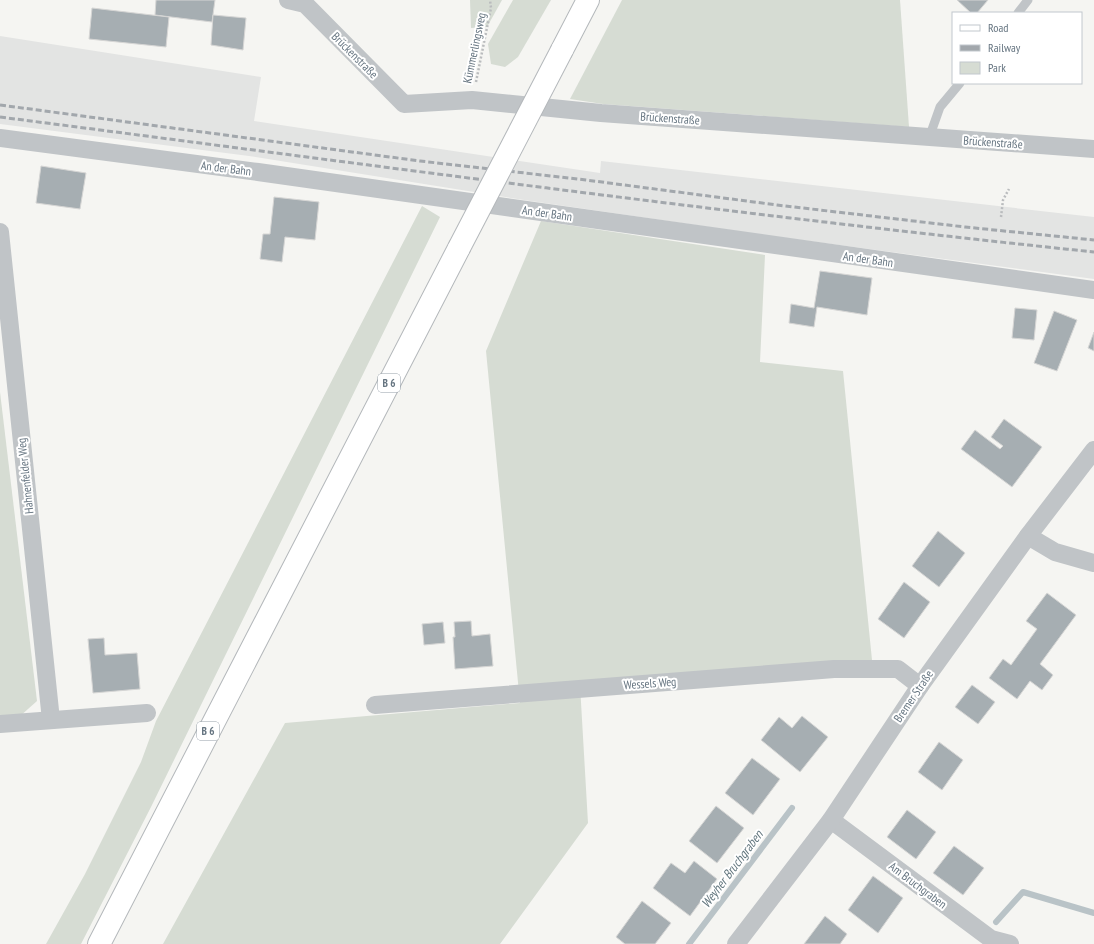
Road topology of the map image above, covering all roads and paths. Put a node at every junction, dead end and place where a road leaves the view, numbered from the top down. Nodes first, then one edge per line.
1 (288, 0) edge
2 (490, 0) edge
3 (588, 0) edge
4 (1028, 0) edge
5 (1019, 12) edge
6 (959, 84) edge
7 (472, 100) junction
8 (0, 138) edge
9 (930, 138) junction
10 (1094, 149) edge
11 (1009, 188) dead end
12 (1002, 217) dead end
13 (0, 232) edge
14 (1094, 290) edge
15 (1094, 450) edge
16 (1028, 536) junction
17 (1094, 563) edge
18 (920, 686) junction
19 (375, 705) dead end
20 (147, 713) dead end
21 (51, 720) junction
22 (0, 724) edge
23 (830, 820) junction
24 (99, 944) edge
25 (736, 944) edge
26 (1010, 944) edge

1 - 7 street, Brückenstraße
2 - 7 path, Kümmerlingsweg
3 - 24 main road, B 6, bridge
4 - 5 lane
6 - 9 lane
7 - 9 street, Brückenstraße
8 - 14 street, An der Bahn
9 - 10 street, Brückenstraße
11 - 12 path
13 - 21 street, Hahnenfelder Weg
15 - 16 street, Bremer Straße
16 - 17 street
16 - 18 street, Bremer Straße
18 - 19 street, Wessels Weg
18 - 23 street, Bremer Straße
20 - 21 street
21 - 22 street
23 - 25 street, Bremer Straße
23 - 26 street, Am Bruchgraben

